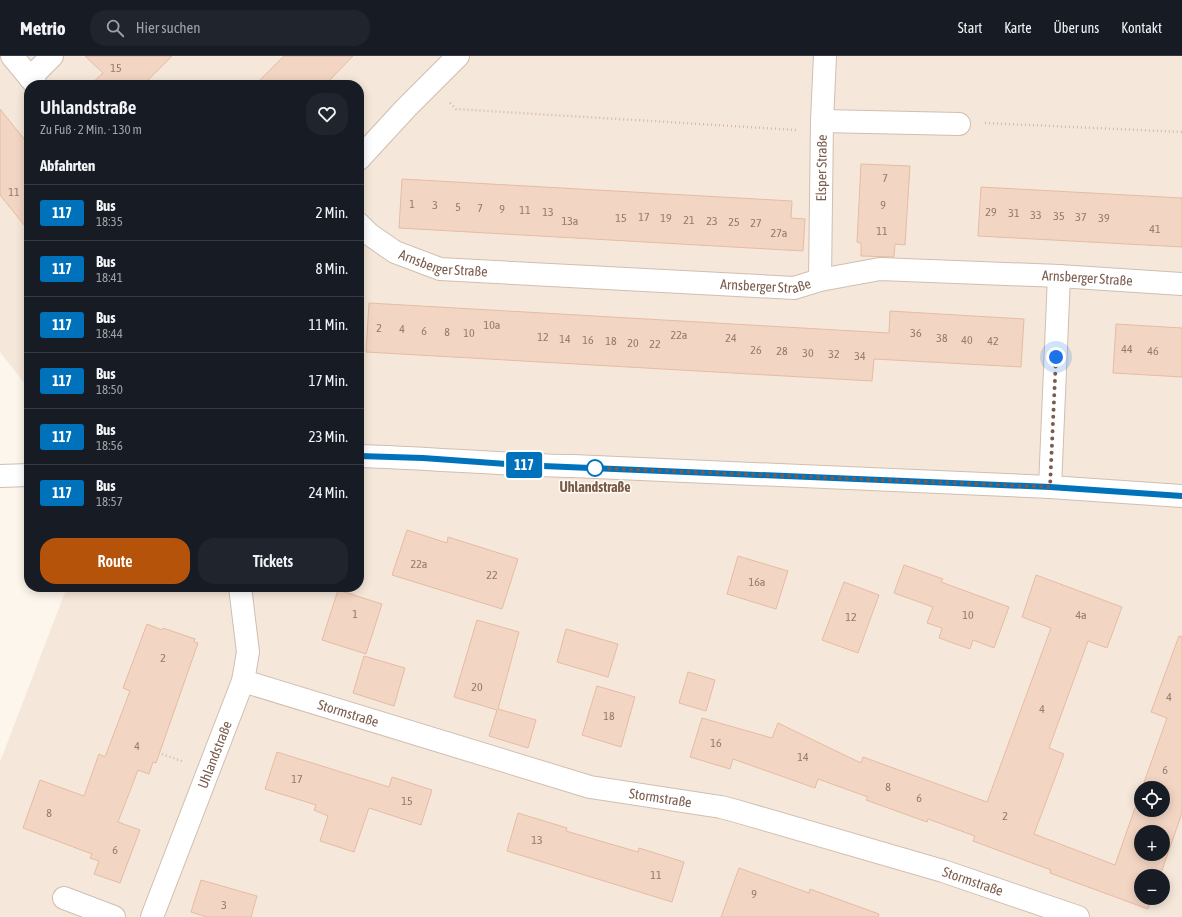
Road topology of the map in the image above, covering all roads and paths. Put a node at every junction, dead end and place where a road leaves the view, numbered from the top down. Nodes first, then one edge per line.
1 (12, 56) edge
2 (52, 56) edge
3 (458, 56) edge
4 (825, 56) edge
5 (32, 80) edge
6 (34, 80) edge
7 (430, 84) junction
8 (959, 124) joint
9 (822, 126) junction
10 (1182, 132) edge
11 (364, 154) edge
12 (364, 229) edge
13 (1059, 276) junction
14 (820, 280) junction
15 (1182, 284) edge
16 (364, 456) edge
17 (24, 475) edge
18 (0, 476) edge
19 (1050, 487) junction
20 (1182, 496) edge
21 (241, 592) edge
22 (243, 681) junction
23 (64, 898) dead end
24 (114, 917) edge
25 (152, 917) edge
26 (1078, 917) edge

1 - 5 street
2 - 6 street
3 - 7 street
4 - 9 street, Elsper Straße
7 - 9 path
7 - 11 street
8 - 9 street
8 - 10 path
9 - 14 street, Elsper Straße
12 - 14 street, Arnsberger Straße
13 - 14 street, Arnsberger Straße
13 - 15 street, Arnsberger Straße
13 - 19 street
16 - 19 street
17 - 18 street
19 - 20 street
21 - 22 street, Uhlandstraße
22 - 25 street, Uhlandstraße
22 - 26 street, Stormstraße
23 - 24 street

